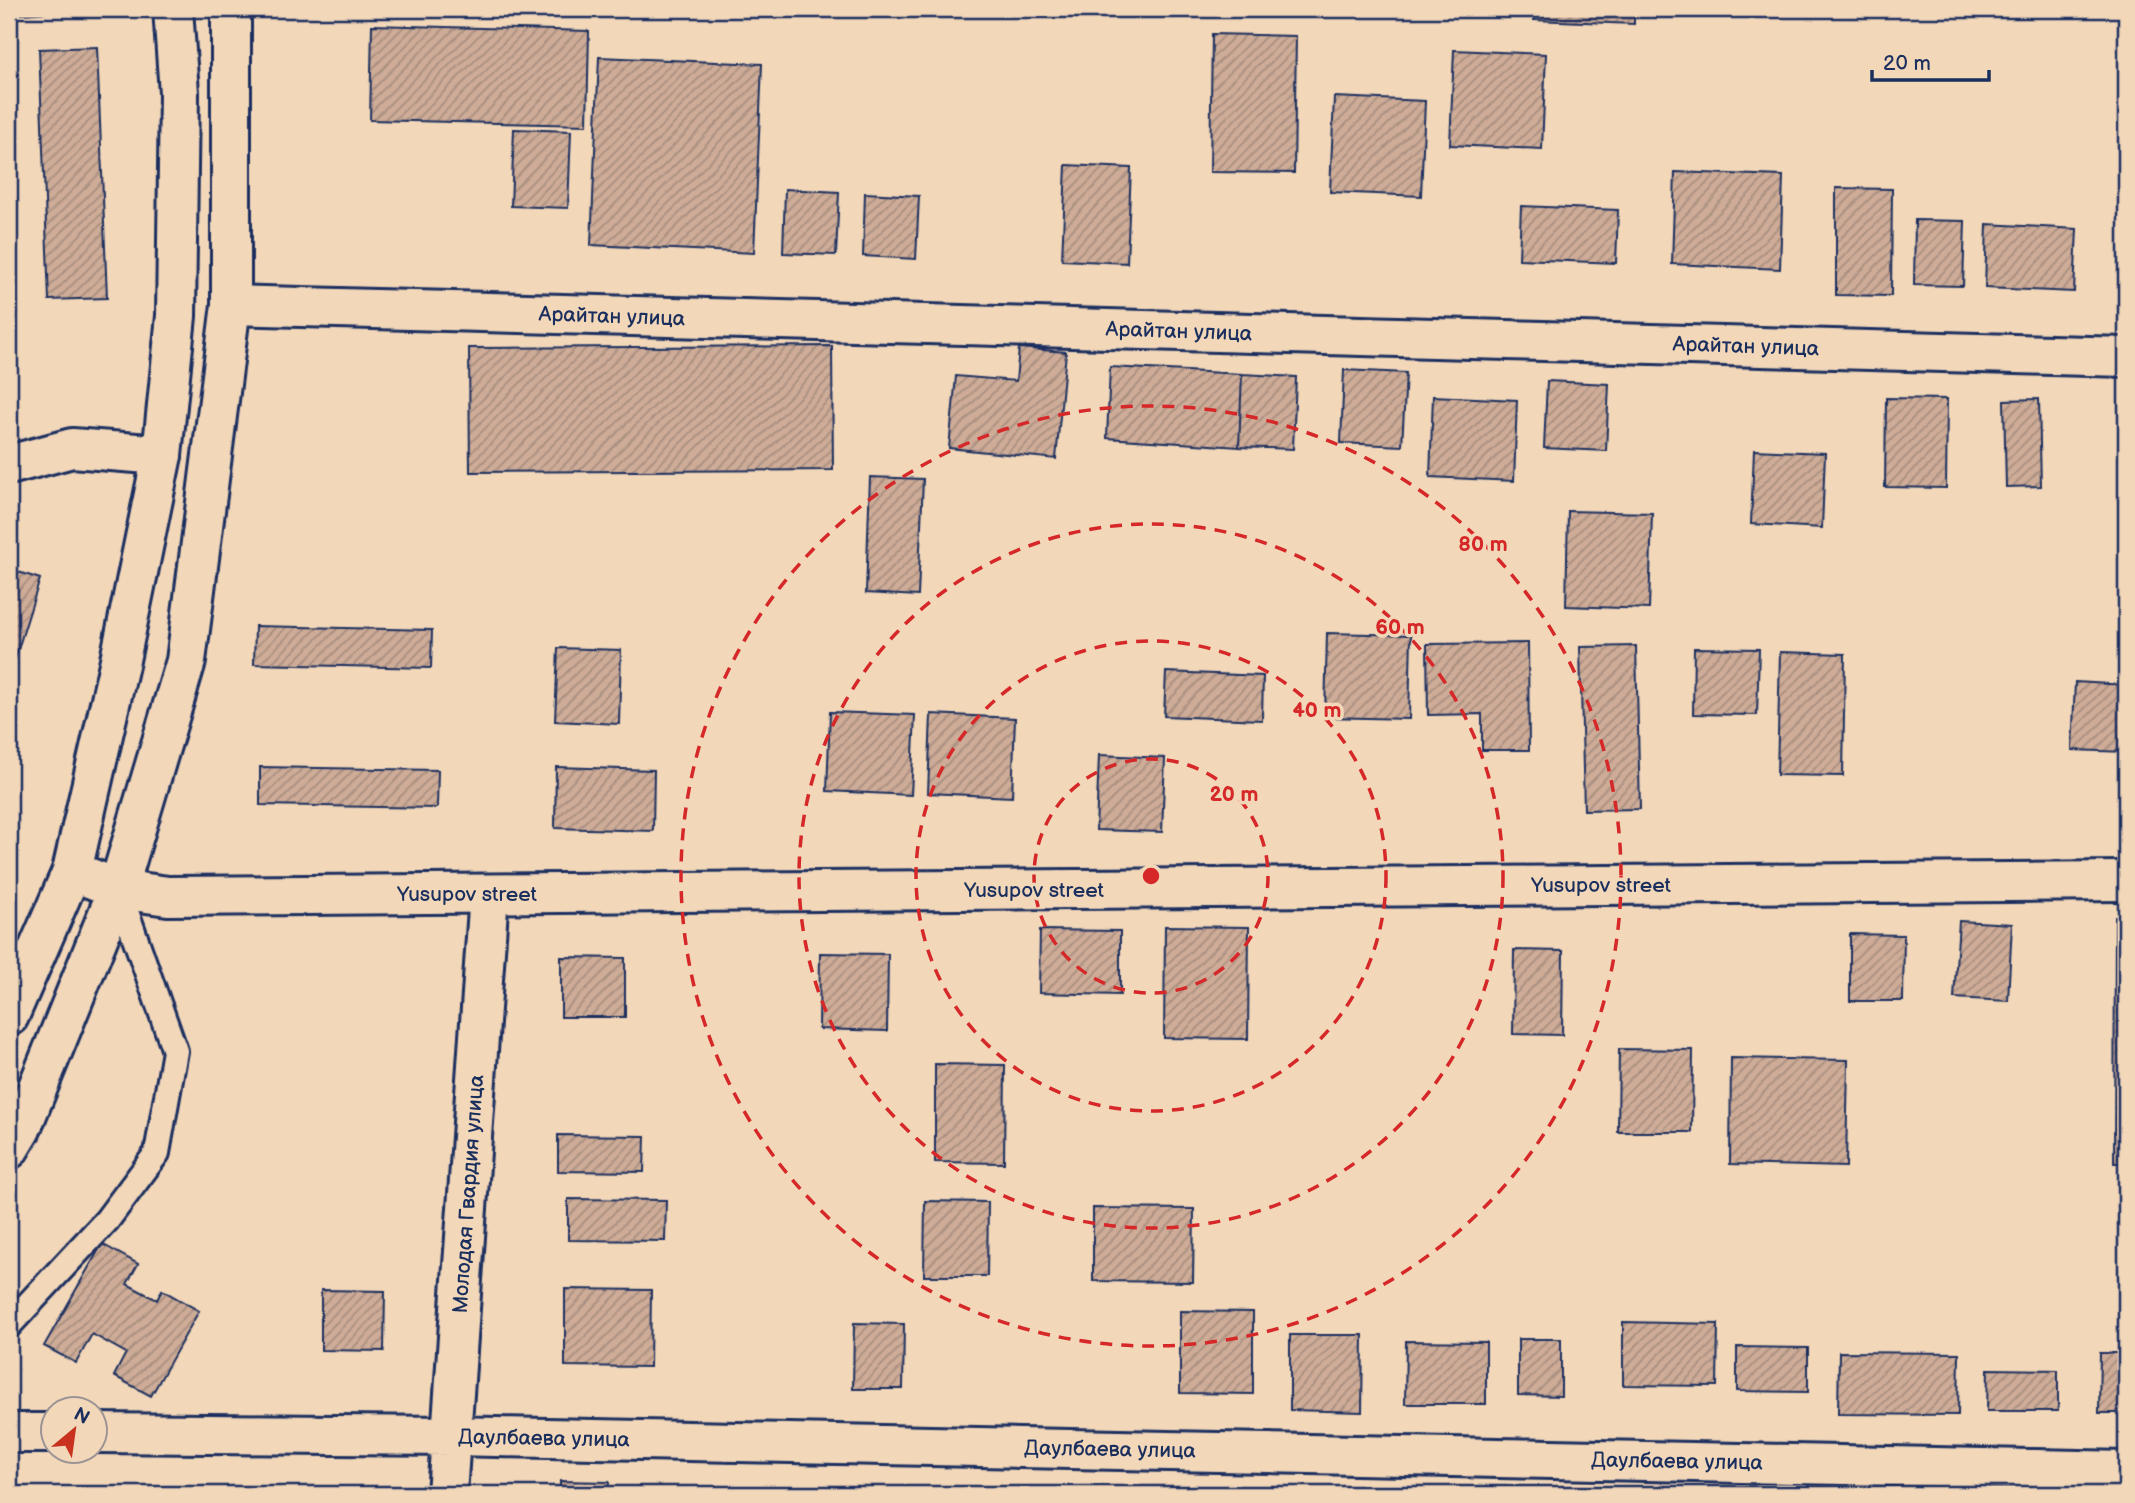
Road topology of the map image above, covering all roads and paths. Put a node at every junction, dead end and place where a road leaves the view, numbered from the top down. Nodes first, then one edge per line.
1 (173, 9) edge
2 (231, 9) edge
3 (231, 305) junction
4 (2126, 357) edge
5 (162, 455) junction
6 (9, 465) edge
7 (72, 871) junction
8 (2126, 881) edge
9 (118, 889) junction
10 (489, 894) junction
11 (9, 1016) edge
12 (9, 1149) edge
13 (9, 1325) edge
14 (9, 1433) edge
15 (38, 1433) edge
16 (108, 1433) edge
17 (451, 1436) junction
18 (2126, 1471) edge
19 (447, 1494) edge

1 - 5 main road
2 - 3 main road
3 - 4 main road, Арайтан улица
3 - 9 main road
5 - 6 main road
5 - 7 main road
7 - 9 main road, Yusupov street
7 - 11 main road
8 - 10 main road, Yusupov street
9 - 10 main road, Yusupov street
9 - 12 main road
9 - 13 lane
10 - 17 main road, Молодая Гвардия улица
14 - 15 main road
16 - 17 main road, Даулбаева улица
17 - 18 main road, Даулбаева улица
17 - 19 main road, Молодая Гвардия улица

